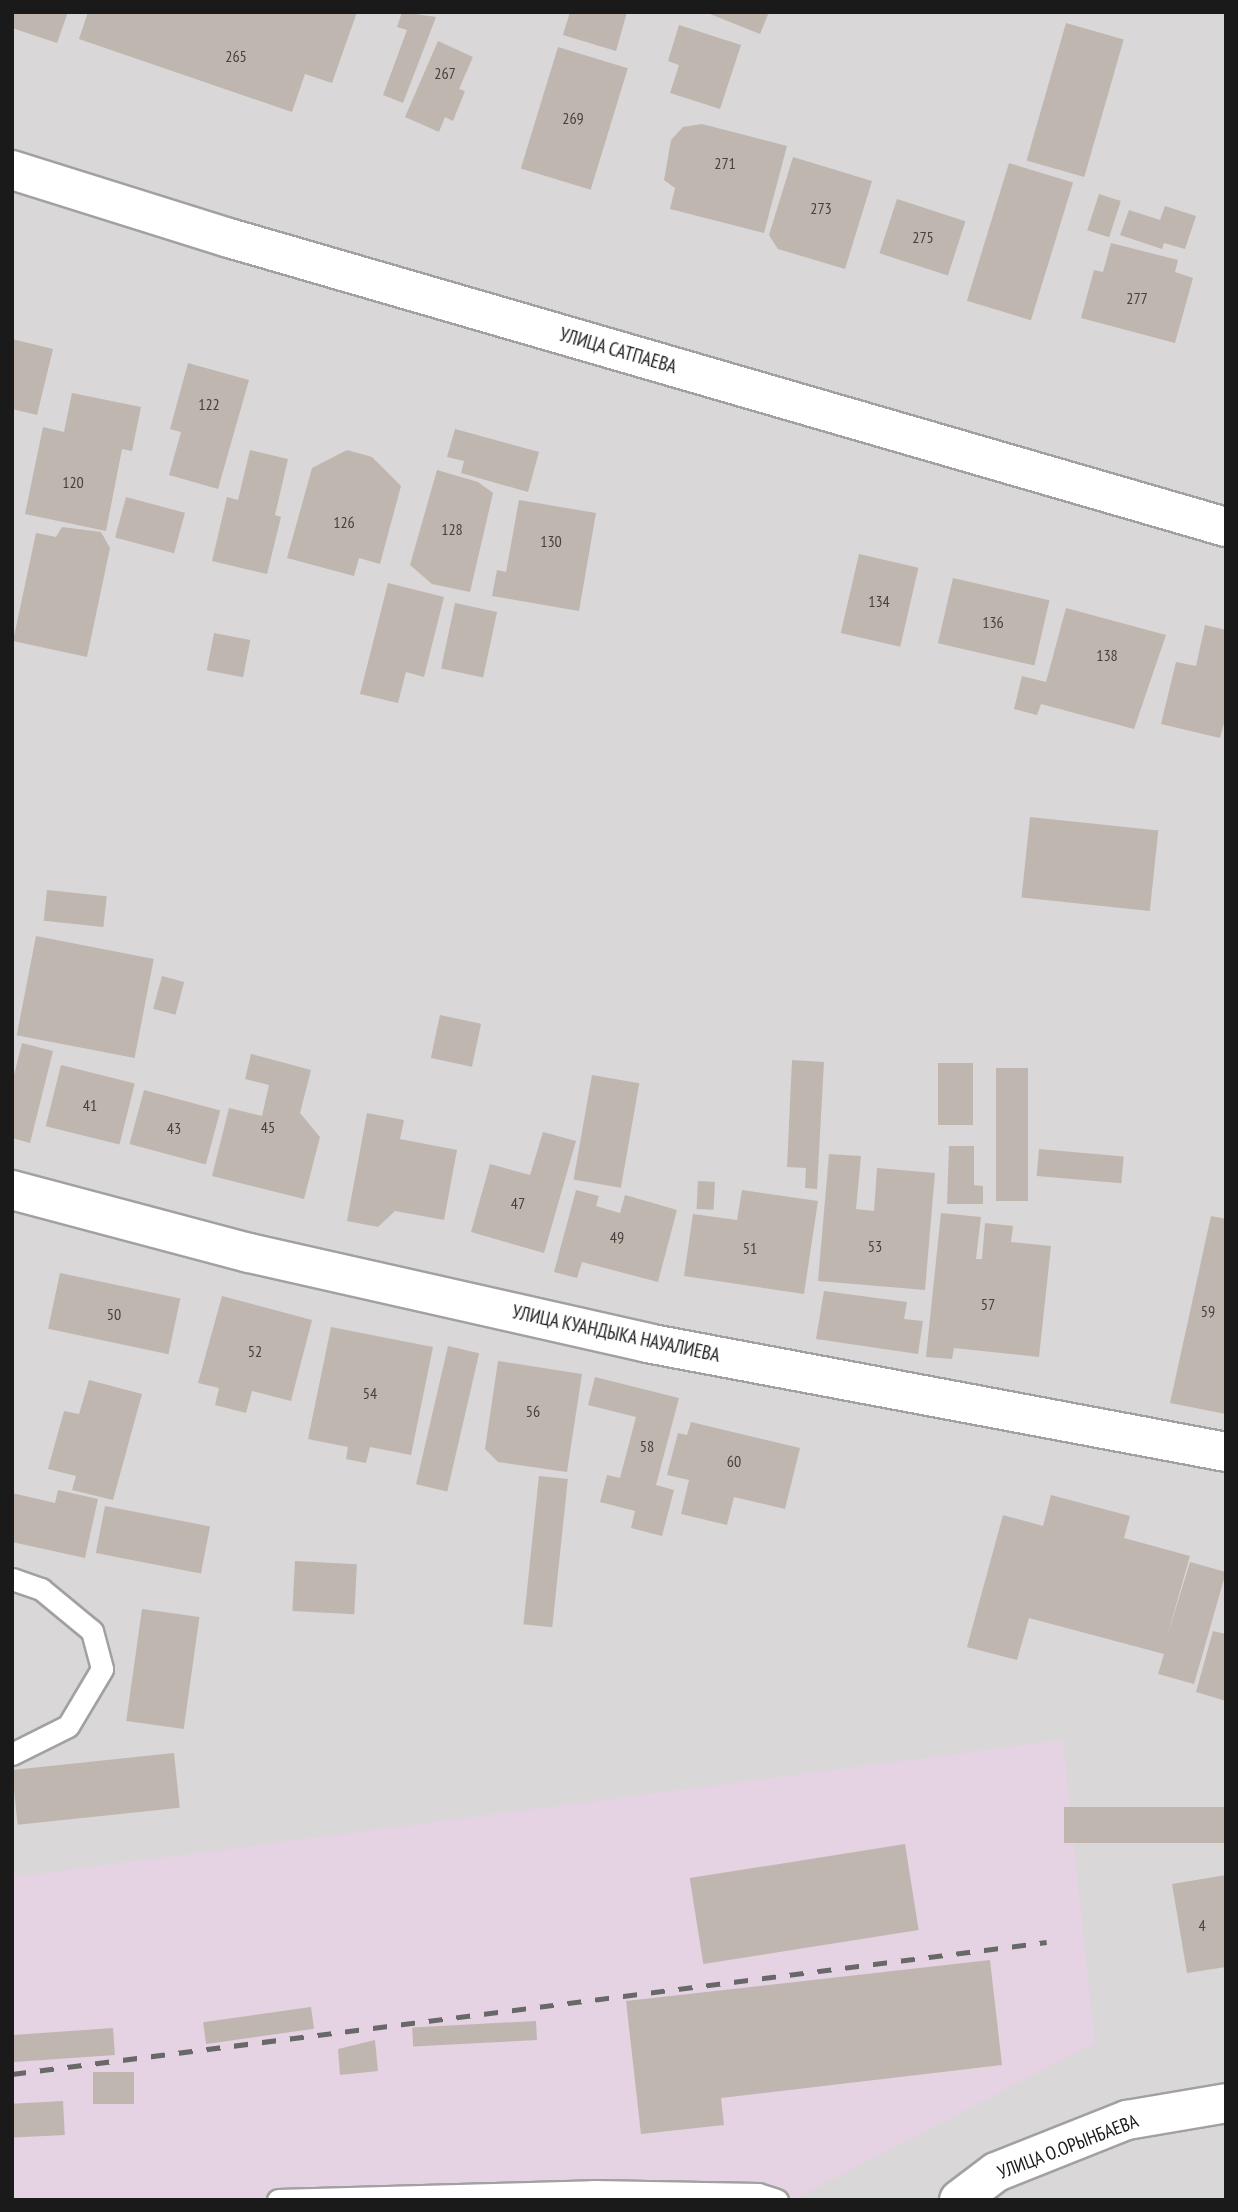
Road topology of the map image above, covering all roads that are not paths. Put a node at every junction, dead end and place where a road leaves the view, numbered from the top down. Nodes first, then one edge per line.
1 (12, 170) edge
2 (1226, 527) edge
3 (12, 1190) edge
4 (1226, 1452) edge
5 (12, 1579) edge
6 (12, 1754) edge
7 (1226, 2103) edge
8 (278, 2200) edge
9 (777, 2200) edge
10 (959, 2200) edge

1 - 2 street, УЛИЦА САТПАЕВА
3 - 4 street, УЛИЦА КУАНДЫКА НАУАЛИЕВА
5 - 6 lane
7 - 10 street, УЛИЦА О.ОРЫНБАЕВА
8 - 9 lane

